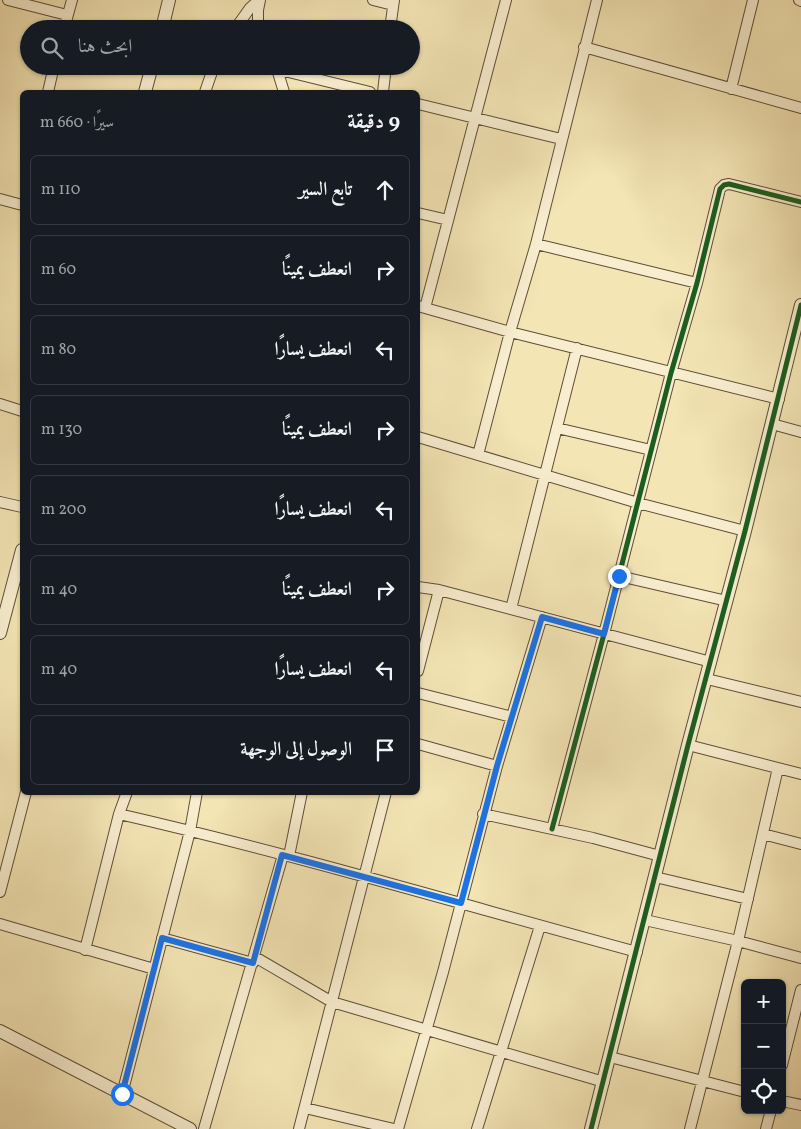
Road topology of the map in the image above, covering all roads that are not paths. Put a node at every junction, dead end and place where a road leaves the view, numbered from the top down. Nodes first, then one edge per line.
1 (8, 0) edge
2 (72, 0) edge
3 (169, 0) edge
4 (260, 0) edge
5 (373, 0) edge
6 (506, 0) edge
7 (597, 0) edge
8 (753, 0) edge
9 (394, 2) edge
10 (67, 15) junction
11 (66, 20) edge
12 (164, 20) edge
13 (242, 20) edge
14 (258, 20) edge
15 (391, 20) edge
16 (584, 47) junction
17 (52, 75) edge
18 (150, 75) edge
19 (211, 75) edge
20 (280, 75) edge
21 (305, 75) edge
22 (385, 75) edge
23 (731, 88) junction
24 (48, 90) edge
25 (146, 90) edge
26 (206, 90) edge
27 (284, 90) edge
28 (361, 90) edge
29 (383, 90) edge
30 (420, 104) edge
31 (801, 108) edge
32 (475, 118) junction
33 (561, 139) junction
34 (0, 199) edge
35 (801, 202) edge
36 (20, 204) edge
37 (420, 213) edge
38 (448, 220) junction
39 (536, 244) junction
40 (697, 283) junction
41 (801, 305) edge
42 (421, 307) edge
43 (798, 326) edge
44 (510, 332) junction
45 (577, 348) junction
46 (671, 373) junction
47 (779, 399) junction
48 (0, 404) edge
49 (20, 410) edge
50 (772, 424) junction
51 (557, 428) junction
52 (801, 432) edge
53 (420, 438) edge
54 (651, 450) junction
55 (478, 454) junction
56 (545, 476) junction
57 (0, 502) edge
58 (638, 503) junction
59 (20, 507) edge
60 (745, 531) junction
61 (20, 557) edge
62 (619, 576) junction
63 (420, 587) edge
64 (439, 590) junction
65 (727, 601) junction
66 (511, 609) junction
67 (542, 617) junction
68 (0, 632) edge
69 (604, 634) junction
70 (711, 662) junction
71 (420, 663) edge
72 (707, 679) junction
73 (420, 694) edge
74 (801, 701) edge
75 (512, 717) junction
76 (420, 745) edge
77 (688, 745) junction
78 (497, 766) junction
79 (778, 768) junction
80 (801, 774) edge
81 (25, 795) edge
82 (126, 795) edge
83 (196, 795) edge
84 (301, 795) edge
85 (385, 795) edge
86 (119, 814) junction
87 (483, 814) junction
88 (552, 829) junction
89 (190, 830) junction
90 (763, 834) junction
91 (801, 844) edge
92 (286, 856) junction
93 (660, 856) junction
94 (365, 877) junction
95 (655, 877) junction
96 (0, 892) edge
97 (748, 898) junction
98 (461, 903) junction
99 (645, 920) junction
100 (0, 924) edge
101 (540, 926) junction
102 (162, 938) junction
103 (738, 940) junction
104 (85, 950) junction
105 (637, 952) junction
106 (801, 958) edge
107 (254, 960) junction
108 (154, 969) junction
109 (801, 990) edge
110 (332, 1002) junction
111 (426, 1028) junction
112 (0, 1031) edge
113 (786, 1049) edge
114 (501, 1052) junction
115 (610, 1057) junction
116 (701, 1081) junction
117 (604, 1082) junction
118 (741, 1091) edge
119 (122, 1094) junction
120 (786, 1102) edge
121 (801, 1105) edge
122 (305, 1108) junction
123 (770, 1114) edge
124 (190, 1129) edge
125 (204, 1129) edge
126 (299, 1129) edge
127 (396, 1129) edge
128 (477, 1129) edge
129 (592, 1129) edge
130 (690, 1129) edge
131 (766, 1129) edge

1 - 10 street
2 - 10 street
3 - 12 street
4 - 13 street
4 - 14 street
5 - 9 street
6 - 32 street
7 - 16 street
8 - 23 street
9 - 15 street
10 - 11 street
16 - 23 street
16 - 33 street
17 - 24 street
18 - 25 street
19 - 26 street
20 - 27 street
21 - 28 street
22 - 29 street
23 - 31 street
30 - 32 street
32 - 33 street
32 - 38 street
33 - 39 street
34 - 36 street
35 - 40 street
37 - 38 street
38 - 42 street
39 - 40 street
39 - 44 street
40 - 46 street
41 - 43 street
42 - 44 street
43 - 47 street
44 - 45 street
44 - 55 street
45 - 46 street
45 - 51 street
46 - 47 street
46 - 54 street
47 - 50 street
48 - 49 street
50 - 52 street
50 - 60 street
51 - 54 street
51 - 56 street
53 - 55 street
54 - 58 street
55 - 56 street
56 - 58 street
56 - 66 street
57 - 59 street
58 - 60 street
58 - 62 street
60 - 65 street
61 - 68 street
62 - 65 street
62 - 69 street
63 - 64 street
64 - 66 street
64 - 71 street
65 - 70 street
66 - 67 street
67 - 69 street
67 - 75 street
69 - 70 street
69 - 88 street
70 - 72 street
72 - 74 street
72 - 77 street
73 - 75 street
75 - 78 street
76 - 78 street
77 - 79 street
77 - 93 street
78 - 87 street
79 - 80 street
79 - 90 street
81 - 96 street
82 - 86 street
83 - 89 street
84 - 92 street
85 - 94 street
86 - 89 street
86 - 104 street
87 - 88 street
87 - 98 street
88 - 93 street
89 - 92 street
89 - 102 street
90 - 91 street
90 - 97 street
92 - 94 street
92 - 107 street
93 - 95 street
94 - 98 street
94 - 110 street
95 - 97 street
95 - 99 street
97 - 103 street
98 - 101 street
98 - 111 street
99 - 103 street
99 - 105 street
100 - 104 street
101 - 105 street
101 - 114 street
102 - 107 street
102 - 108 street
103 - 106 street
103 - 116 street
104 - 108 street
105 - 115 street
107 - 110 street
107 - 125 street
108 - 119 street
109 - 113 street
110 - 111 street
110 - 122 street
111 - 114 street
111 - 127 street
112 - 119 street
114 - 117 street
114 - 128 street
115 - 116 street
115 - 117 street
116 - 118 street
116 - 130 street
117 - 129 street
119 - 124 street
120 - 121 street
122 - 126 street
122 - 127 street
123 - 131 street

